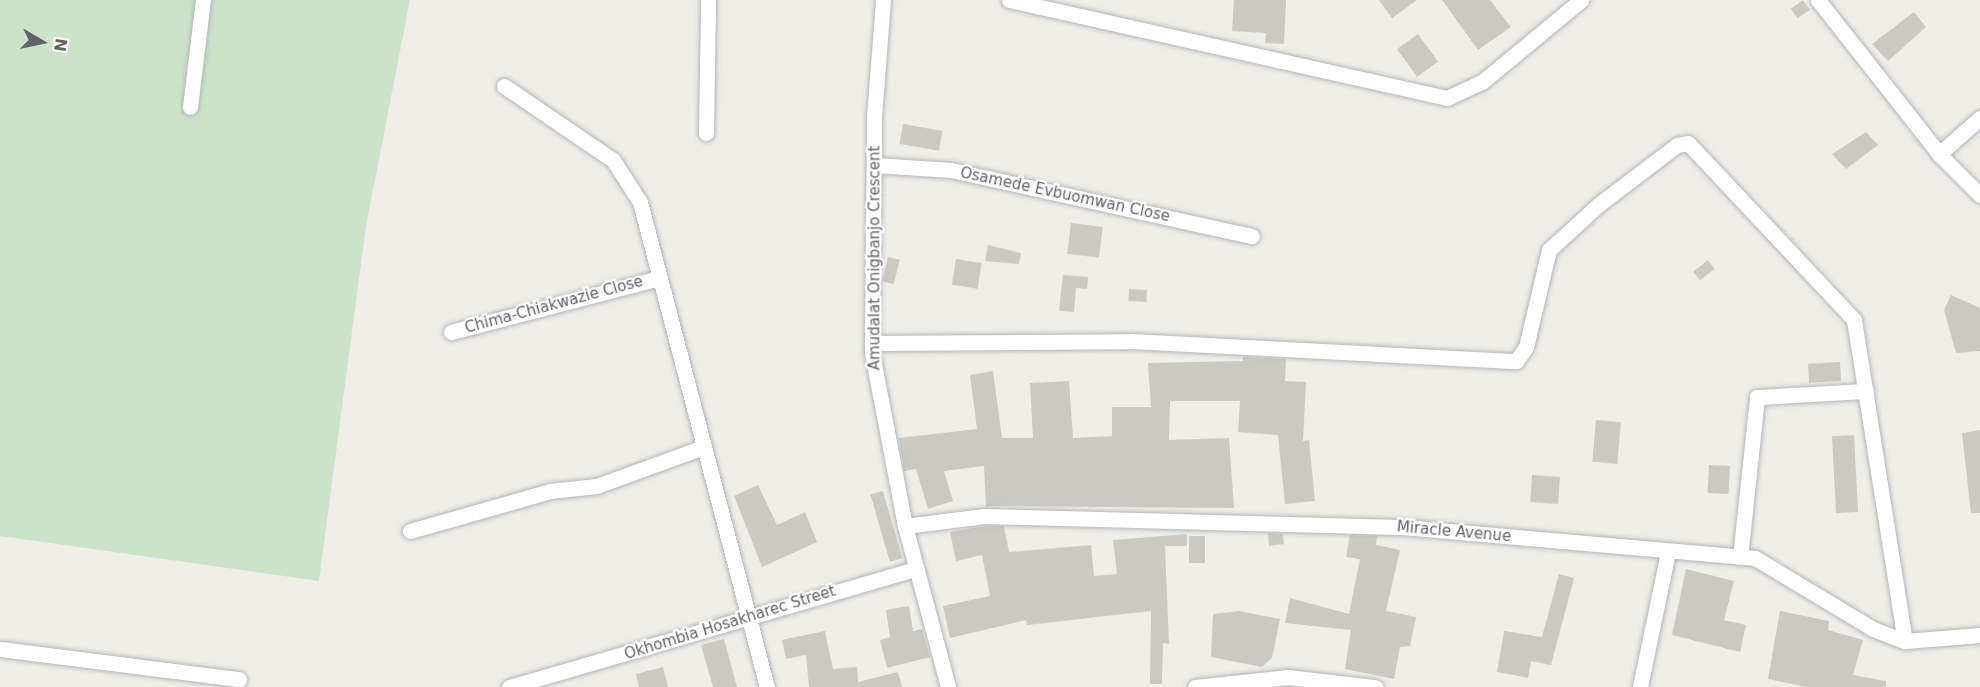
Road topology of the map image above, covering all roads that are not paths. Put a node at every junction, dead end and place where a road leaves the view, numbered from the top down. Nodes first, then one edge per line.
1 (203, 0) edge
2 (708, 0) edge
3 (883, 0) edge
4 (1009, 0) edge
5 (1581, 0) edge
6 (1818, 0) edge
7 (504, 86) dead end
8 (190, 107) dead end
9 (1980, 118) edge
10 (706, 133) dead end
11 (1939, 154) junction
12 (875, 165) junction
13 (1980, 195) edge
14 (1252, 236) dead end
15 (656, 279) junction
16 (451, 332) dead end
17 (873, 343) junction
18 (1866, 391) junction
19 (701, 448) junction
20 (905, 526) junction
21 (410, 531) dead end
22 (1668, 552) junction
23 (1740, 557) junction
24 (916, 569) junction
25 (752, 618) junction
26 (1980, 635) edge
27 (1905, 641) junction
28 (0, 649) edge
29 (239, 679) dead end
30 (509, 687) edge
31 (767, 687) edge
32 (948, 687) edge
33 (1195, 687) edge
34 (1375, 687) edge
35 (1640, 687) edge

1 - 8 street
2 - 10 street
3 - 12 street, Amudalat Onigbanjo Crescent
4 - 5 street
6 - 11 street
7 - 15 street
9 - 11 street
11 - 13 street
12 - 14 street, Osamede Evbuomwan Close
12 - 17 street, Amudalat Onigbanjo Crescent
15 - 16 street, Chima-Chiakwazie Close
15 - 19 street
17 - 18 street
17 - 20 street, Amudalat Onigbanjo Crescent
18 - 23 street
18 - 27 street
19 - 21 street
19 - 25 street
20 - 22 street, Miracle Avenue
20 - 24 street, Amudalat Onigbanjo Crescent
22 - 23 street, Miracle Avenue
22 - 35 street
23 - 27 street, Miracle Avenue
24 - 25 street, Okhombia Hosakharec Street
24 - 32 street, Amudalat Onigbanjo Crescent
25 - 30 street, Okhombia Hosakharec Street
25 - 31 street
26 - 27 street, Miracle Avenue
28 - 29 street
33 - 34 street

